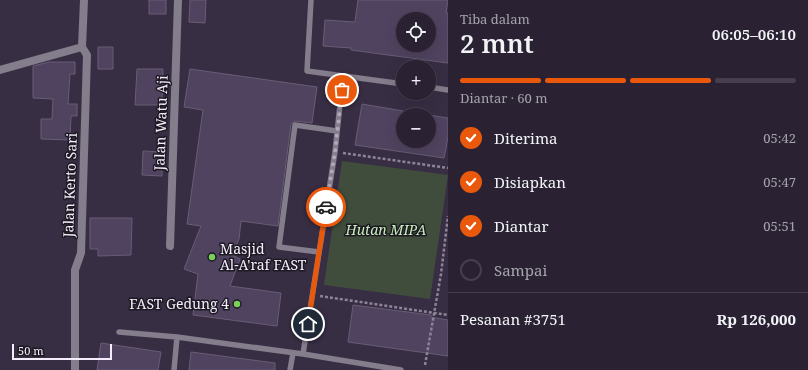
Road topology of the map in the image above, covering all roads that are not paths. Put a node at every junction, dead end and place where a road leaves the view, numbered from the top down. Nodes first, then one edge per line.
1 (84, 0) edge
2 (178, 0) edge
3 (311, 0) edge
4 (82, 47) junction
5 (0, 70) edge
6 (343, 76) junction
7 (396, 83) edge
8 (436, 88) edge
9 (448, 90) edge
10 (337, 131) junction
11 (170, 246) dead end
12 (319, 252) junction
13 (119, 332) dead end
14 (177, 337) junction
15 (293, 353) junction
16 (303, 354) junction
17 (75, 370) edge
18 (174, 370) edge
19 (290, 370) edge
20 (401, 370) edge

1 - 4 street, Jalan Kerto Sari
2 - 11 street, Jalan Watu Aji
3 - 6 lane
4 - 5 street
4 - 17 street, Jalan Kerto Sari
6 - 7 lane
6 - 10 lane
8 - 9 lane
10 - 12 lane
10 - 12 lane
12 - 16 lane
13 - 14 lane
14 - 15 lane
14 - 18 lane
15 - 16 lane
15 - 19 lane
16 - 20 lane

